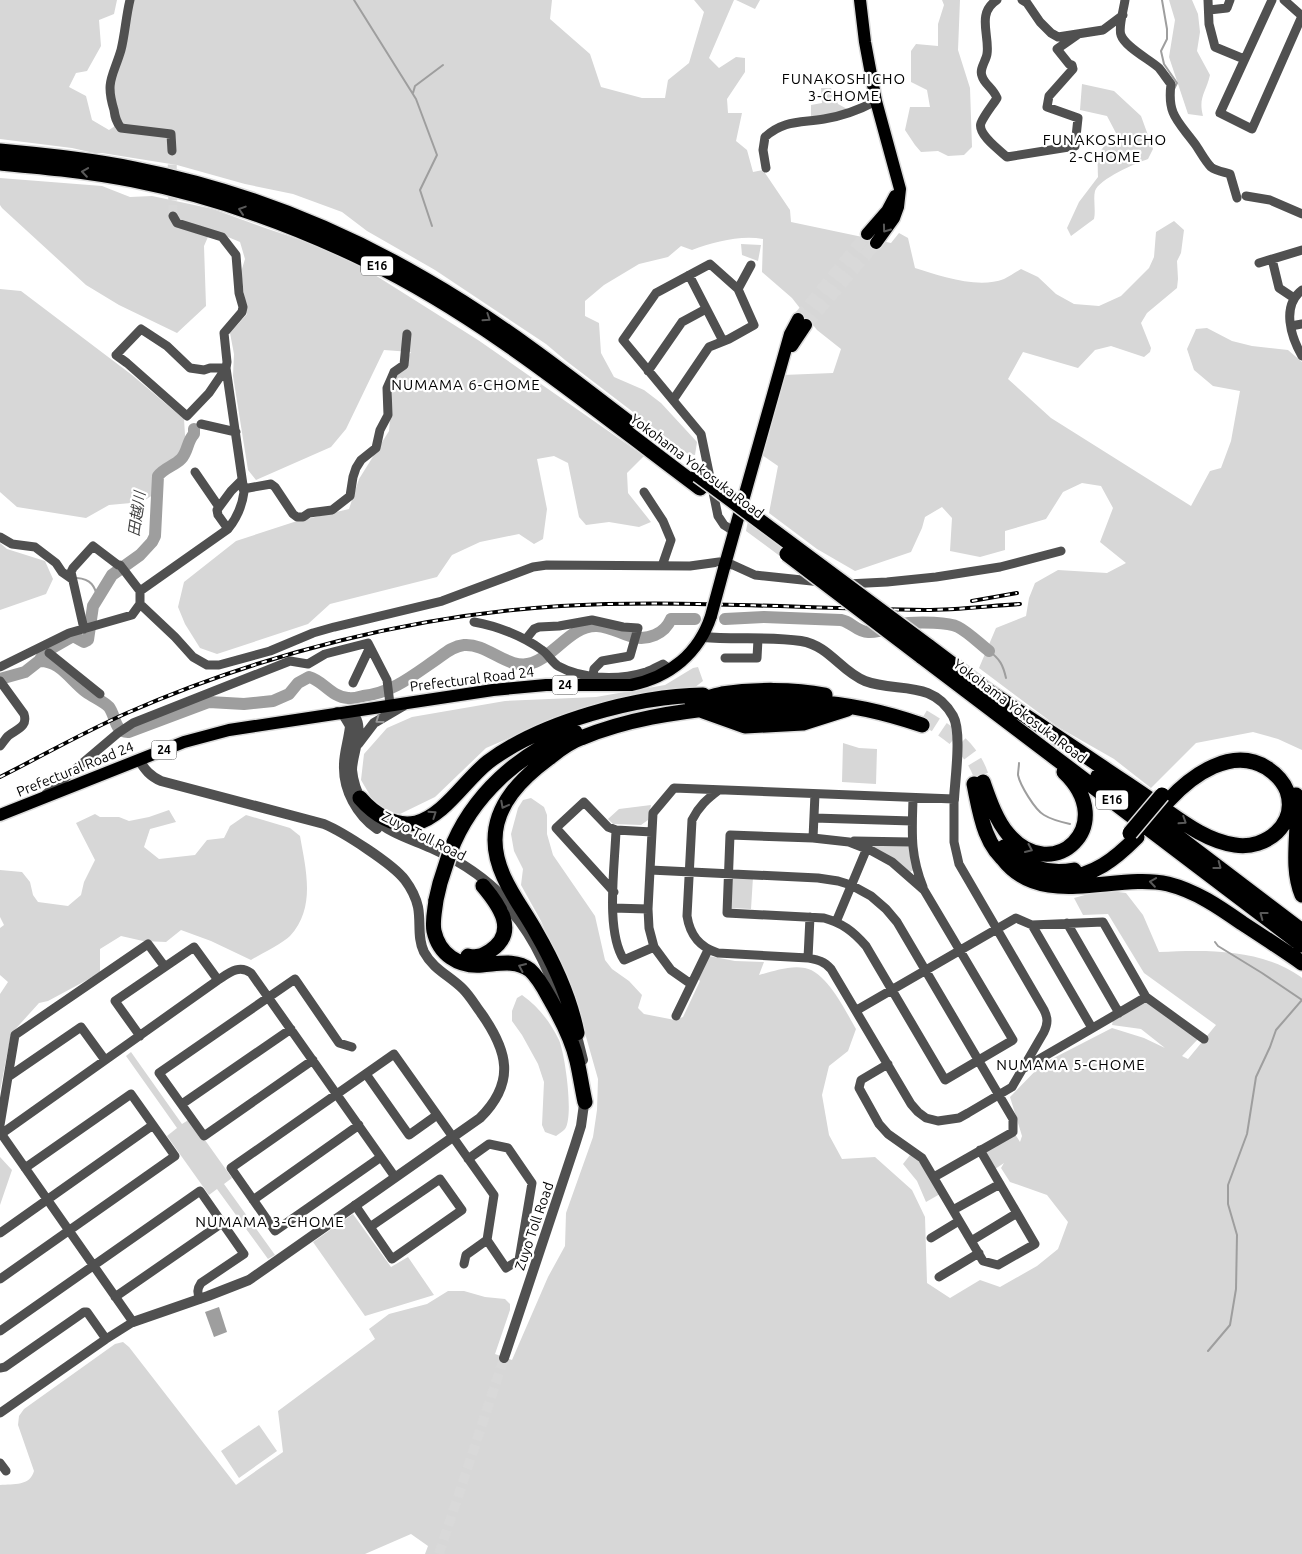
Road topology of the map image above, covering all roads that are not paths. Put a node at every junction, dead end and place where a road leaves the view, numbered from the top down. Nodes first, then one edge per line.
1 (130, 0) edge
2 (860, 0) edge
3 (997, 0) edge
4 (1022, 0) edge
5 (1125, 0) edge
6 (1230, 0) edge
7 (1272, 0) edge
8 (1284, 0) edge
9 (1208, 5) edge
10 (1123, 15) junction
11 (1302, 16) edge
12 (1077, 35) junction
13 (1244, 59) junction
14 (876, 101) junction
15 (0, 151) edge
16 (172, 151) tunnel mouth
17 (0, 163) edge
18 (766, 168) dead end
19 (1302, 214) edge
20 (173, 216) dead end
21 (872, 238) tunnel mouth
22 (1302, 250) edge
23 (1272, 259) junction
24 (1259, 264) dead end
25 (751, 265) dead end
26 (689, 275) junction
27 (738, 289) junction
28 (1302, 290) edge
29 (1294, 298) junction
30 (706, 309) junction
31 (802, 322) tunnel mouth
32 (1302, 324) edge
33 (1291, 326) junction
34 (407, 334) dead end
35 (723, 341) junction
36 (1302, 356) edge
37 (226, 368) junction
38 (648, 371) junction
39 (673, 400) junction
40 (201, 424) dead end
41 (236, 432) junction
42 (195, 472) dead end
43 (699, 482) junction
44 (243, 484) junction
45 (644, 492) dead end
46 (219, 507) junction
47 (228, 530) junction
48 (735, 532) junction
49 (0, 537) edge
50 (1061, 551) dead end
51 (725, 565) junction
52 (662, 566) junction
53 (72, 579) junction
54 (140, 591) junction
55 (140, 604) junction
56 (474, 622) dead end
57 (88, 628) junction
58 (703, 637) junction
59 (758, 639) junction
60 (526, 640) junction
61 (370, 647) junction
62 (924, 651) junction
63 (49, 653) dead end
64 (725, 658) dead end
65 (0, 668) edge
66 (671, 670) junction
67 (593, 676) junction
68 (1, 682) edge
69 (353, 683) dead end
70 (982, 687) junction
71 (100, 694) dead end
72 (390, 701) junction
73 (411, 702) junction
74 (840, 705) junction
75 (375, 707) junction
76 (724, 707) junction
77 (703, 709) junction
78 (342, 711) junction
79 (922, 721) tunnel mouth
80 (359, 724) junction
81 (578, 739) junction
82 (0, 746) edge
83 (351, 746) junction
84 (139, 760) junction
85 (981, 787) junction
86 (719, 790) junction
87 (815, 794) junction
88 (360, 798) junction
89 (1165, 798) junction
90 (913, 799) junction
91 (954, 799) junction
92 (39, 800) junction
93 (0, 815) edge
94 (814, 818) junction
95 (912, 821) junction
96 (616, 830) junction
97 (652, 832) junction
98 (1133, 835) junction
99 (814, 838) junction
100 (849, 842) junction
101 (911, 842) junction
102 (867, 848) junction
103 (453, 853) junction
104 (1003, 860) junction
105 (650, 870) junction
106 (688, 872) junction
107 (728, 874) junction
108 (852, 885) junction
109 (484, 886) junction
110 (924, 890) junction
111 (614, 892) junction
112 (1302, 895) edge
113 (439, 901) junction
114 (613, 908) junction
115 (648, 909) junction
116 (810, 917) junction
117 (836, 922) junction
118 (1067, 923) junction
119 (1032, 925) junction
120 (997, 929) junction
121 (1302, 930) edge
122 (1302, 945) edge
123 (654, 947) junction
124 (708, 950) junction
125 (960, 950) junction
126 (808, 958) junction
127 (1302, 963) edge
128 (165, 967) junction
129 (926, 970) junction
130 (218, 980) junction
131 (691, 984) junction
132 (892, 990) junction
133 (268, 997) junction
134 (1146, 997) junction
135 (857, 1010) junction
136 (1120, 1013) junction
137 (676, 1016) dead end
138 (1092, 1028) junction
139 (291, 1029) junction
140 (577, 1033) junction
141 (140, 1036) junction
142 (1204, 1039) dead end
143 (352, 1047) dead end
144 (105, 1060) junction
145 (313, 1060) junction
146 (979, 1061) junction
147 (888, 1064) junction
148 (1023, 1068) junction
149 (366, 1074) junction
150 (8, 1077) junction
151 (337, 1094) junction
152 (999, 1095) junction
153 (585, 1102) junction
154 (182, 1104) junction
155 (438, 1115) junction
156 (153, 1125) junction
157 (359, 1126) junction
158 (0, 1130) edge
159 (453, 1136) junction
160 (980, 1150) junction
161 (381, 1157) junction
162 (468, 1159) junction
163 (25, 1168) junction
164 (395, 1177) junction
165 (934, 1177) junction
166 (1000, 1184) junction
167 (48, 1200) junction
168 (253, 1200) junction
169 (355, 1205) junction
170 (953, 1210) junction
171 (1017, 1213) junction
172 (960, 1221) junction
173 (222, 1223) junction
174 (370, 1227) junction
175 (69, 1231) junction
176 (0, 1233) edge
177 (931, 1238) dead end
178 (486, 1240) junction
179 (971, 1241) junction
180 (979, 1253) junction
181 (464, 1264) dead end
182 (93, 1266) junction
183 (2, 1274) edge
184 (939, 1277) dead end
185 (116, 1296) junction
186 (200, 1299) junction
187 (0, 1318) edge
188 (133, 1322) junction
189 (3, 1329) edge
190 (106, 1339) junction
191 (504, 1358) tunnel mouth
192 (0, 1368) edge
193 (0, 1414) edge
194 (0, 1463) edge
195 (6, 1471) dead end

1 - 16 street
2 - 14 main road
3 - 12 street
4 - 12 street
5 - 10 street
6 - 9 street
7 - 13 street
8 - 11 street
9 - 13 street
10 - 12 street
10 - 19 street
11 - 13 street
14 - 18 street
14 - 21 main road
15 -> 43 highway, Yokohama Yokosuka Road / E16
43 -> 17 highway, Yokohama Yokosuka Road / E16
20 - 37 street
22 - 23 street
23 - 24 street
23 - 29 street
25 - 27 street
26 - 27 street
26 - 30 street
26 - 38 street
27 - 35 street
28 - 29 street
29 - 33 street
30 - 35 street
30 - 38 street
31 - 48 main road, Prefectural Road 24 / 24
32 - 33 street
33 - 36 street
34 - 44 street
35 - 39 street
37 - 37 street
37 - 41 street
38 - 39 street
39 - 48 street
40 - 41 street
41 - 44 street
42 - 46 street
43 - 62 highway, Yokohama Yokosuka Road / E16, bridge
44 - 46 street
44 - 47 street
45 - 52 street
46 - 47 street
47 - 54 street
48 - 51 main road, Prefectural Road 24 / 24
49 - 53 street
50 - 51 street
51 - 52 street
51 - 58 main road, Prefectural Road 24 / 24, bridge
52 - 55 street
53 - 54 street
53 - 57 street
54 - 55 street
55 - 57 street
56 - 60 street
57 - 65 street
58 - 59 street
58 - 66 main road, Prefectural Road 24 / 24
59 - 64 street
59 - 91 street
60 - 67 street
60 - 67 street
61 - 69 street
61 - 72 street
61 - 92 street
62 - 70 highway, Yokohama Yokosuka Road / E16
85 -> 62 highway
122 -> 62 highway, Yokohama Yokosuka Road / E16
63 - 71 street
66 - 67 street
66 - 73 main road, Prefectural Road 24 / 24
68 - 82 street
70 -> 89 highway
70 -> 121 highway, Yokohama Yokosuka Road / E16
72 - 73 main road, Prefectural Road 24 / 24
72 - 75 main road, Prefectural Road 24 / 24
73 -> 83 street
74 - 76 highway
74 - 76 highway
74 - 77 highway
74 - 79 highway
75 - 78 main road, Prefectural Road 24 / 24
75 - 80 street
76 - 77 highway
88 -> 76 highway
76 - 103 highway
77 - 81 highway
78 - 80 street
78 - 83 street
78 - 84 main road, Prefectural Road 24 / 24
80 - 83 street
81 - 103 highway
81 -> 140 highway
83 - 88 street, Zuyo Toll Road
83 - 109 street, Zuyo Toll Road
84 - 92 main road, Prefectural Road 24 / 24
84 - 159 street
85 - 98 highway
85 - 104 highway
86 - 87 street
86 - 97 street
86 - 106 street
87 - 90 street
87 - 94 street
88 - 140 street, Zuyo Toll Road
89 - 98 highway, bridge
89 - 112 highway
90 - 91 street
90 - 95 street
91 - 120 street
92 - 93 main road, Prefectural Road 24 / 24
94 - 95 street
94 - 99 street
95 - 101 street
96 - 97 street
96 - 111 street
96 - 111 street
97 - 105 street
98 - 104 highway
99 - 100 street
99 - 107 street
100 - 101 street
100 - 102 street
101 - 110 street
102 - 108 street
102 - 110 street
103 - 113 highway, bridge
127 -> 104 highway
105 - 106 street
105 - 115 street
106 - 107 street
106 - 124 street
107 - 108 street
107 - 116 street
108 - 117 street
108 - 129 street
109 - 113 highway
109 - 153 street, Zuyo Toll Road
110 - 125 street
111 - 114 street
153 -> 113 highway
114 - 115 street
114 - 123 street
115 - 123 street
116 - 117 street
116 - 126 street
117 - 132 street
118 - 119 street
118 - 134 street
118 - 136 street
119 - 120 street
119 - 138 street
120 - 125 street
120 - 148 street
123 - 131 street
124 - 126 street
124 - 131 street
125 - 129 street
125 - 146 street
126 - 135 street
128 - 130 street
128 - 141 street
128 - 150 street
129 - 132 street
129 - 146 street
130 - 133 street
130 - 141 street
131 - 137 street
132 - 135 street
132 - 146 street
133 - 139 street
133 - 143 street
133 - 154 street
134 - 136 street
134 - 142 street
135 - 147 street
136 - 138 street
138 - 148 street
139 - 145 street
139 - 154 street
140 - 153 street, Zuyo Toll Road
141 - 144 street
144 - 150 street
144 - 158 street
145 - 151 street
145 - 154 street
146 - 152 street
147 - 152 street
147 - 165 street
148 - 152 street
149 - 151 street
149 - 155 street
149 - 155 street
150 - 158 street
151 - 157 street
151 - 168 street
152 - 160 street
153 - 191 street, Zuyo Toll Road
155 - 159 street
156 - 163 street
156 - 167 street
156 - 175 street
157 - 161 street
157 - 168 street
158 - 163 street
159 - 162 street
159 - 164 street
160 - 165 street
160 - 166 street
161 - 164 street
161 - 168 street
162 - 178 street
162 - 178 street
163 - 167 street
164 - 169 street
165 - 170 street
166 - 170 street
166 - 171 street
167 - 175 street
167 - 176 street
169 - 174 street
169 - 186 street
170 - 172 street
171 - 179 street
171 - 180 street
172 - 177 street
172 - 179 street
173 - 182 street
173 - 185 street
173 - 186 street
174 - 174 street
175 - 182 street
175 - 183 street
178 - 181 street
179 - 180 street
180 - 184 street
182 - 185 street
182 - 189 street
185 - 188 street
186 - 188 street
187 - 189 street
188 - 190 street
190 - 192 street
190 - 193 street
194 - 195 street

